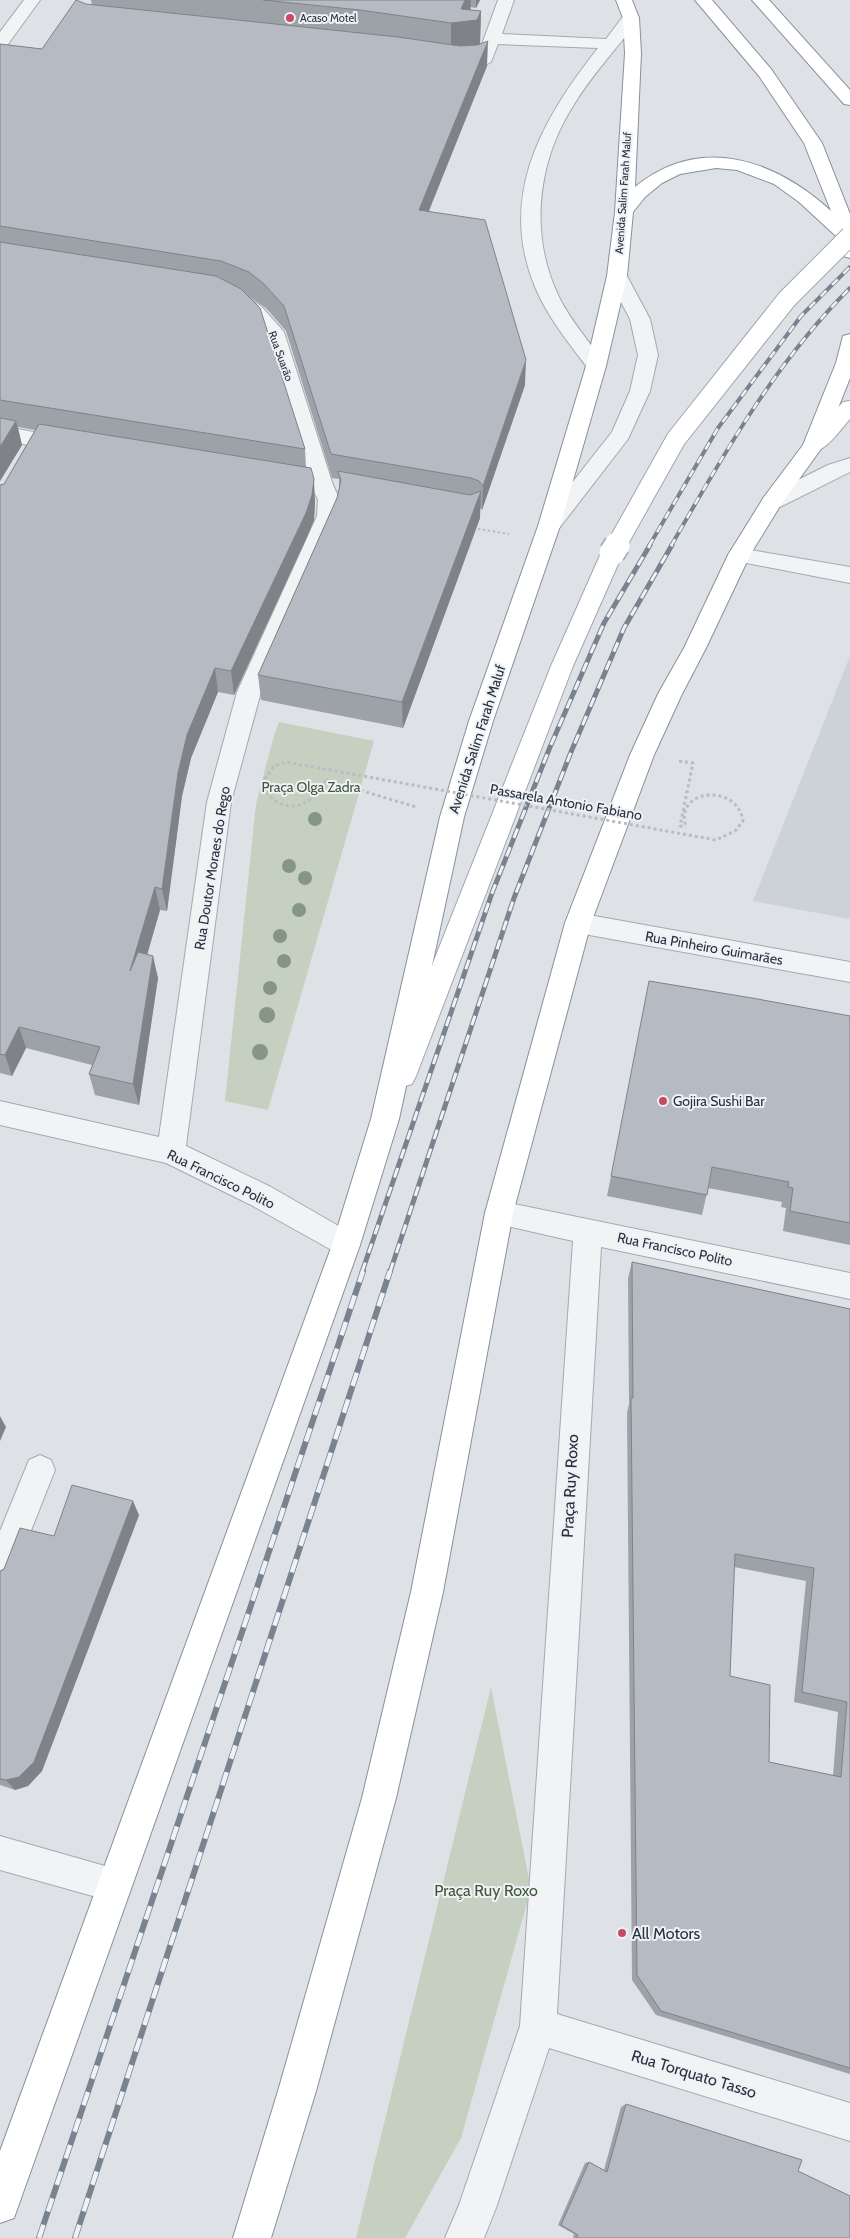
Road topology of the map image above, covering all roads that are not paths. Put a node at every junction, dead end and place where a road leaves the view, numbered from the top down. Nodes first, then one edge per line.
1 (32, 0) edge
2 (506, 0) edge
3 (624, 0) edge
4 (703, 0) edge
5 (760, 0) edge
6 (480, 15) edge
7 (500, 18) junction
8 (632, 18) junction
9 (493, 40) junction
10 (0, 43) edge
11 (611, 44) junction
12 (442, 62) edge
13 (850, 100) edge
14 (624, 212) junction
15 (848, 235) edge
16 (850, 252) edge
17 (617, 276) junction
18 (214, 292) edge
19 (850, 340) edge
20 (596, 366) junction
21 (850, 407) edge
22 (0, 434) edge
23 (813, 446) junction
24 (86, 448) edge
25 (850, 465) edge
26 (312, 483) junction
27 (350, 490) edge
28 (772, 502) junction
29 (549, 526) junction
30 (739, 555) junction
31 (850, 575) edge
32 (578, 923) junction
33 (850, 972) edge
34 (0, 1113) edge
35 (385, 1119) junction
36 (171, 1152) junction
37 (499, 1214) junction
38 (588, 1230) junction
39 (346, 1245) junction
40 (850, 1286) edge
41 (40, 1470) dead end
42 (0, 1570) edge
43 (0, 1853) edge
44 (114, 1884) junction
45 (538, 2026) junction
46 (850, 2122) edge
47 (0, 2204) edge
48 (252, 2238) edge
49 (464, 2238) edge

1 - 10 street
2 - 7 street
3 - 8 main road, Avenida Salim Farah Maluf
4 - 15 main road
5 - 13 main road
6 - 7 street
7 - 9 street
8 - 11 street
8 - 14 main road, Avenida Salim Farah Maluf
9 - 11 street
9 - 12 street
11 - 20 street
14 - 15 main road
14 - 17 main road, Avenida Salim Farah Maluf
15 - 16 main road
15 - 35 main road, bridge
17 - 20 main road, Avenida Salim Farah Maluf
17 - 29 street
18 - 26 street, Rua Suarão
19 - 23 main road
20 - 29 main road, Avenida Salim Farah Maluf
21 - 23 main road
22 - 24 street
23 - 28 main road
25 - 28 street
26 - 27 street
26 - 36 street, Rua Doutor Moraes do Rego
28 - 30 main road
29 - 35 main road, Avenida Salim Farah Maluf
30 - 31 street
30 - 32 main road
32 - 33 street, Rua Pinheiro Guimarães
32 - 37 main road
34 - 36 street, Rua Francisco Polito
35 - 39 main road
36 - 39 street, Rua Francisco Polito
37 - 38 street, Rua Francisco Polito
37 - 48 main road
38 - 40 street, Rua Francisco Polito
38 - 45 street, Praça Ruy Roxo
39 - 44 main road
41 - 42 street
43 - 44 street
44 - 47 main road
45 - 46 street, Rua Torquato Tasso
45 - 49 street, Praça Ruy Roxo

